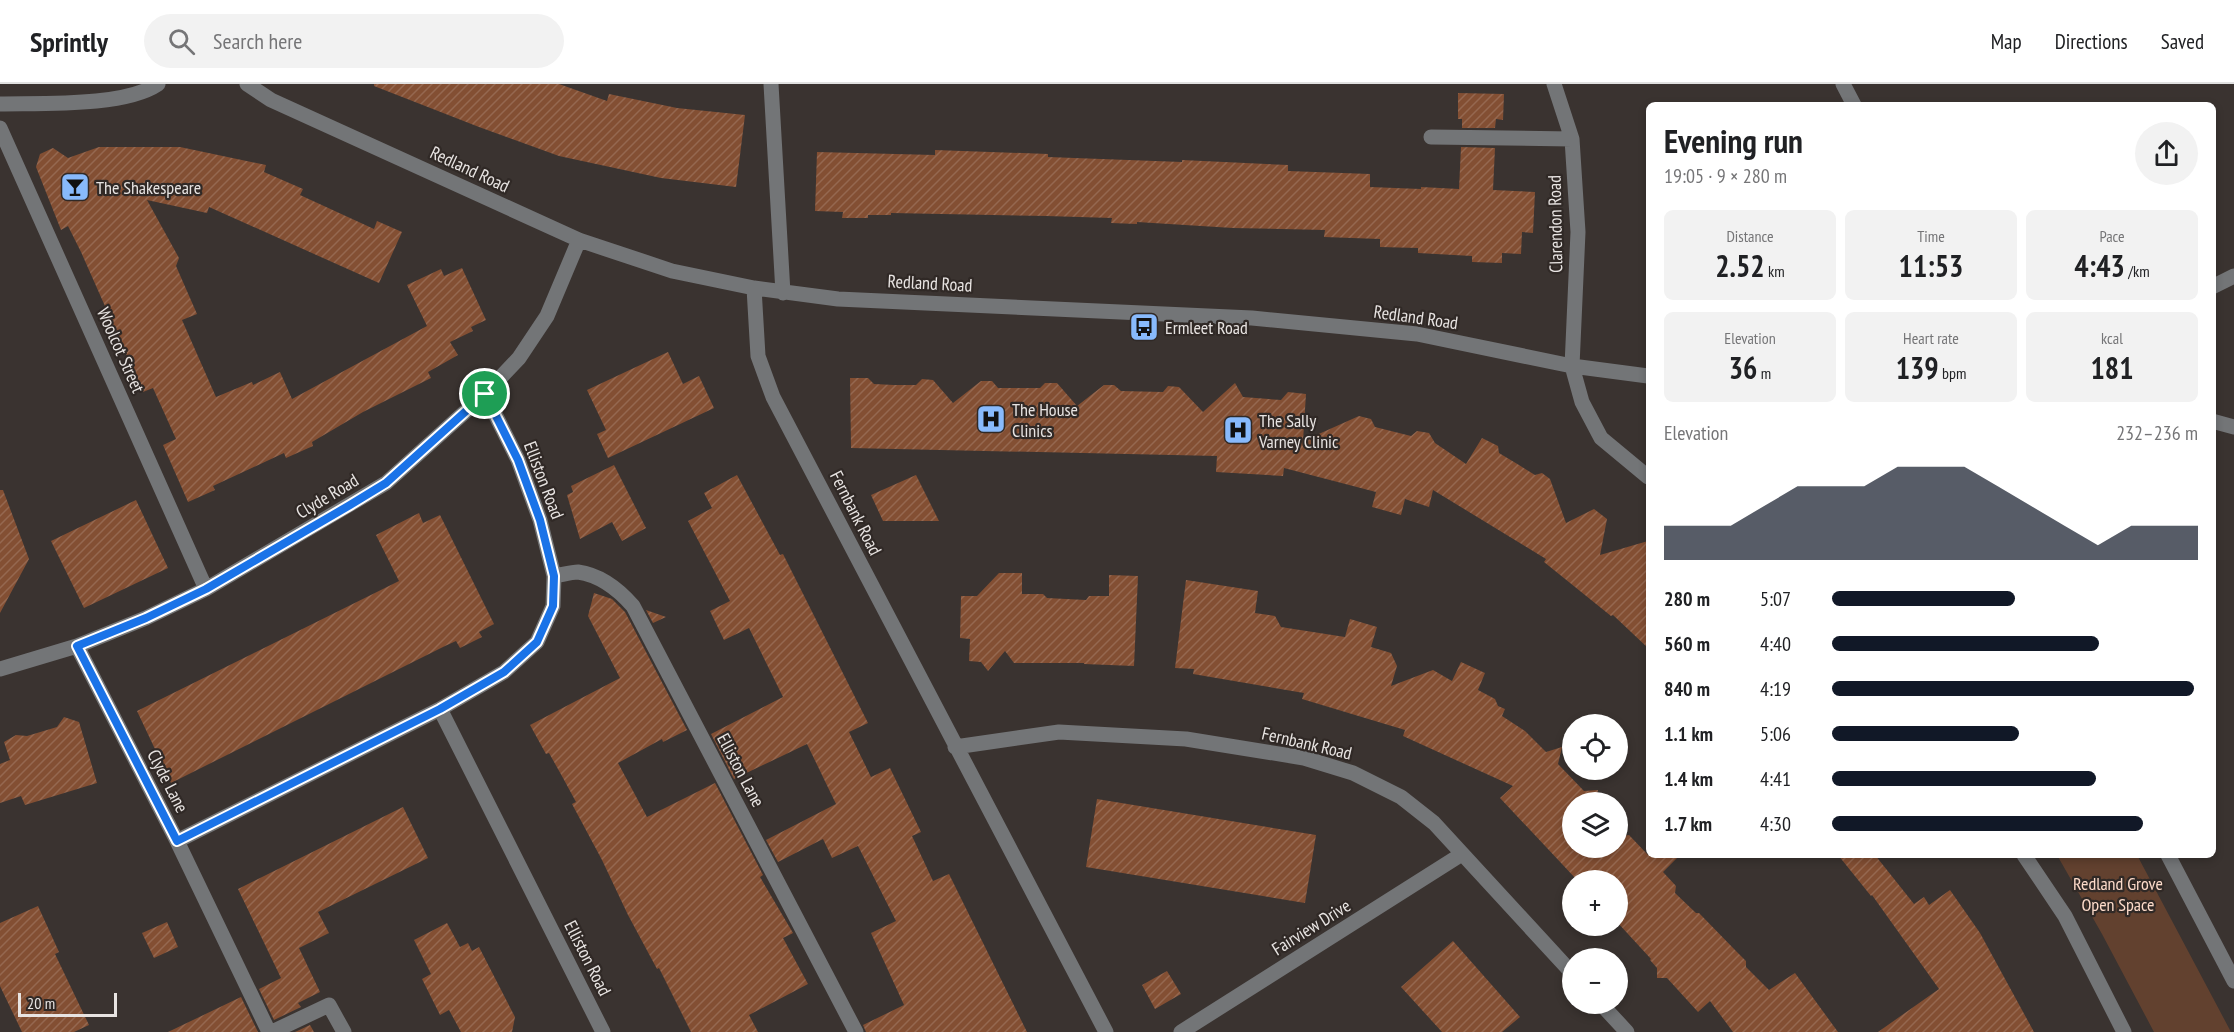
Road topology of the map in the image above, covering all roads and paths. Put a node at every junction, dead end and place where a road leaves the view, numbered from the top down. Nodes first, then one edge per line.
1 (158, 84) edge
2 (247, 84) edge
3 (771, 84) edge
4 (1554, 84) edge
5 (1843, 84) edge
6 (1852, 102) edge
7 (0, 104) edge
8 (0, 128) edge
9 (1431, 137) dead end
10 (1572, 139) junction
11 (579, 240) junction
12 (2234, 276) edge
13 (2216, 284) edge
14 (754, 288) junction
15 (783, 293) junction
16 (1572, 366) junction
17 (1646, 376) edge
18 (485, 394) junction
19 (2216, 422) edge
20 (2234, 427) edge
21 (1646, 475) edge
22 (554, 576) junction
23 (206, 589) junction
24 (77, 646) junction
25 (0, 669) edge
26 (440, 709) junction
27 (955, 747) junction
28 (177, 841) junction
29 (1462, 854) junction
30 (2026, 858) edge
31 (2170, 858) edge
32 (1562, 962) edge
33 (2234, 981) edge
34 (1610, 1014) edge
35 (270, 1032) edge
36 (344, 1032) edge
37 (603, 1032) edge
38 (856, 1032) edge
39 (1106, 1032) edge
40 (1181, 1032) edge
41 (1627, 1032) edge
42 (2124, 1032) edge

1 - 7 street
2 - 11 street, Redland Road
3 - 15 street
4 - 10 street, Clarendon Road
5 - 6 street
8 - 23 street, Woolcot Street
9 - 10 street
10 - 16 street, Clarendon Road
11 - 14 street, Redland Road
11 - 18 street, Clyde Road
12 - 13 street
14 - 15 street, Redland Road
14 - 27 street, Fernbank Road
15 - 16 street, Redland Road
16 - 17 street, Redland Road
16 - 21 street, Clarendon Road
18 - 22 street, Elliston Road
18 - 23 street, Clyde Road
19 - 20 street
22 - 26 street, Elliston Road
22 - 38 street, Elliston Lane
23 - 24 street, Clyde Road
24 - 25 street, Clyde Road
24 - 28 street, Clyde Lane
26 - 28 street, Elliston Road
26 - 37 street, Elliston Road
27 - 29 street, Fernbank Road
27 - 39 street, Fernbank Road
28 - 35 street, Clyde Lane
29 - 32 street, Fernbank Road
29 - 40 street, Fairview Drive
30 - 42 street
31 - 33 street
34 - 41 street
35 - 36 street, Clyde Lane

